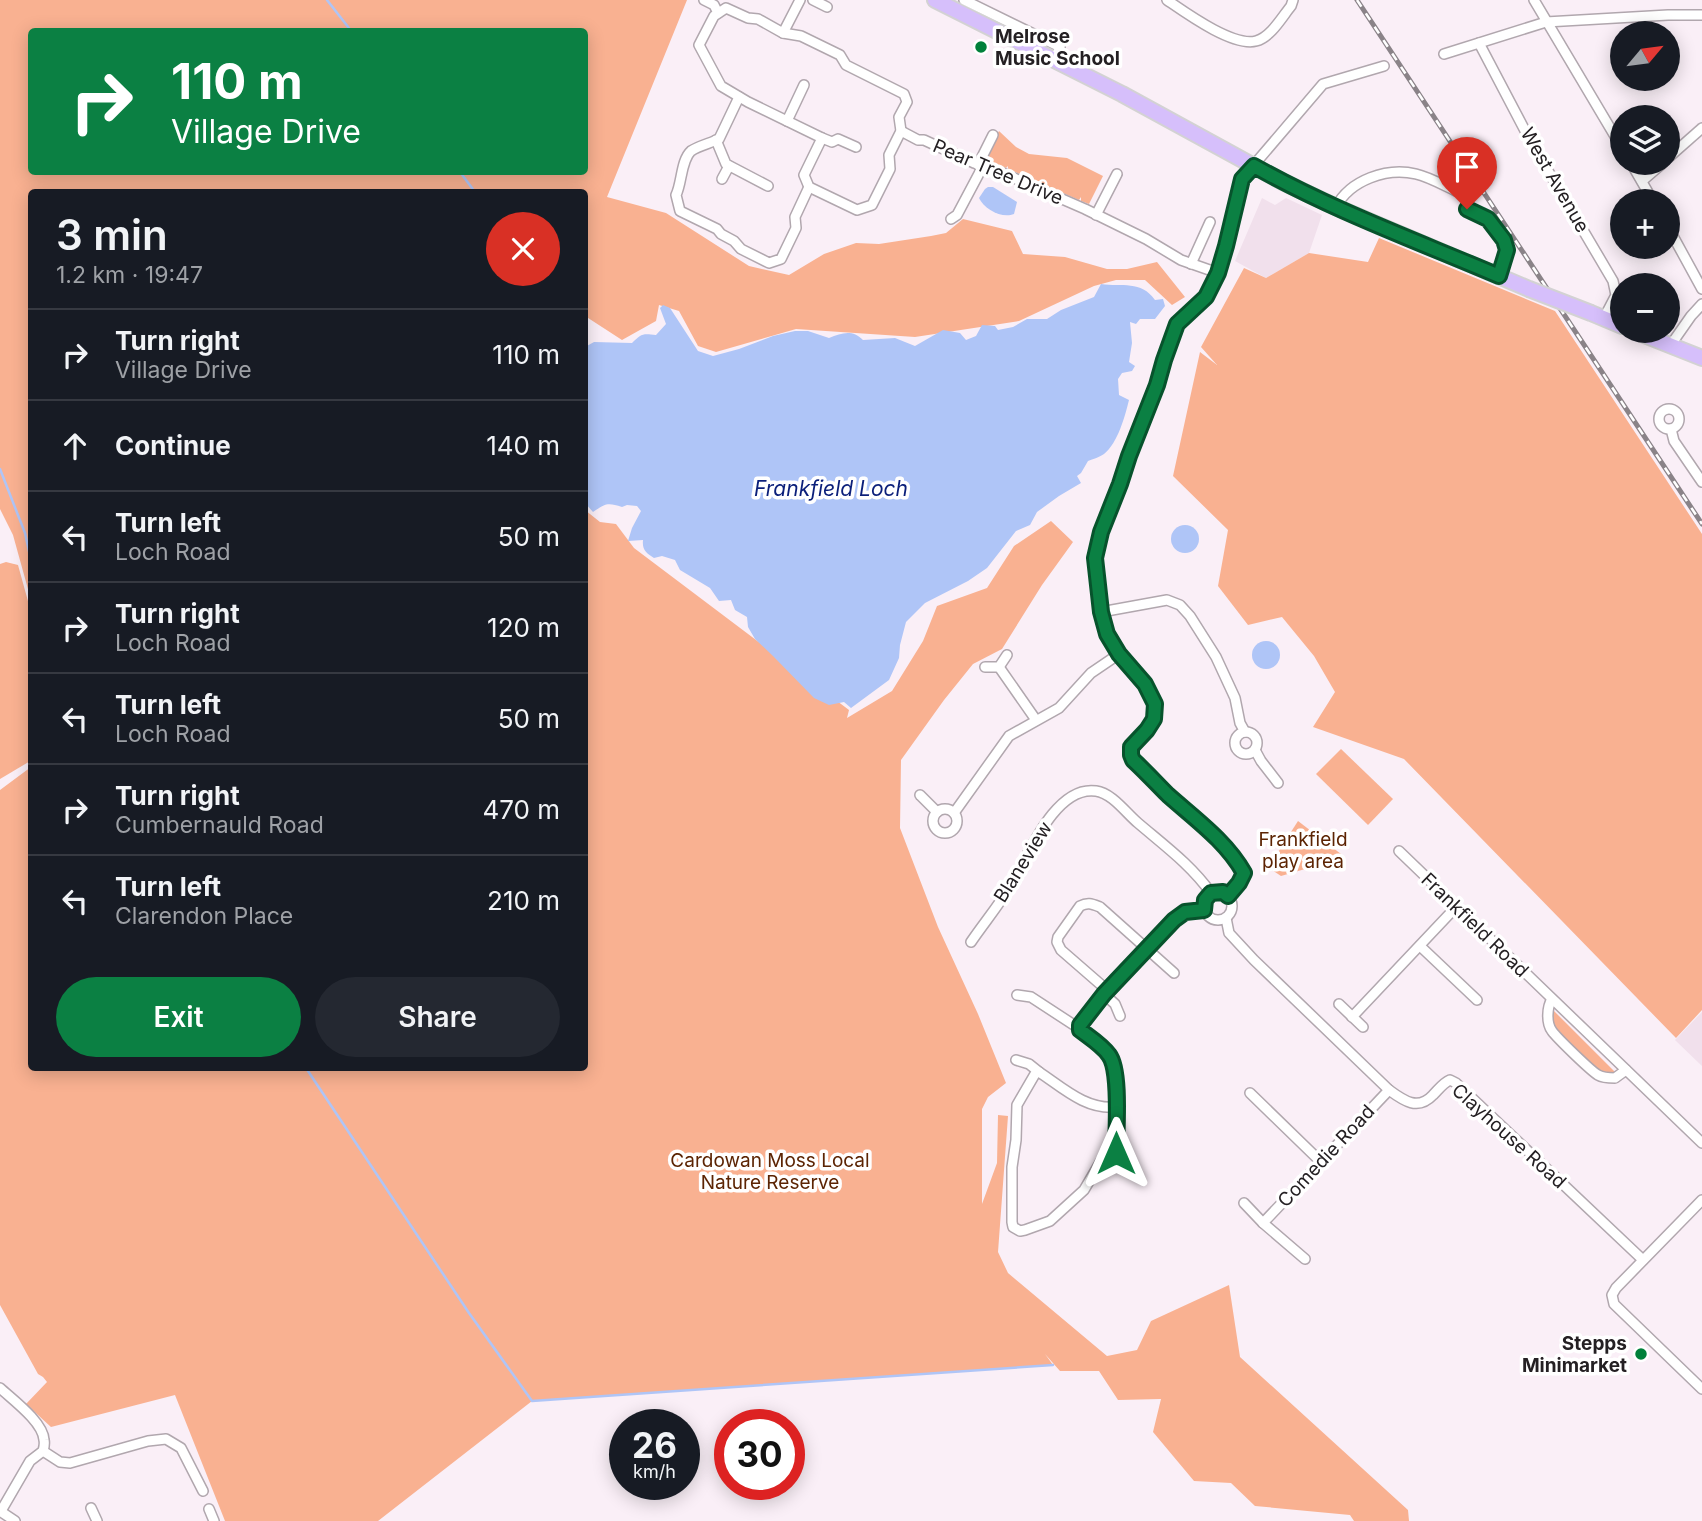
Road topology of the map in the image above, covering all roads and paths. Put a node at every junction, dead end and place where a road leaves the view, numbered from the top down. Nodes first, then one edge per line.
1 (704, 0) edge
2 (800, 0) edge
3 (813, 0) edge
4 (935, 0) edge
5 (964, 0) edge
6 (1167, 0) edge
7 (1293, 0) edge
8 (1534, 0) edge
9 (827, 7) dead end
10 (718, 13) junction
11 (1702, 15) edge
12 (1546, 22) junction
13 (783, 33) junction
14 (1479, 43) junction
15 (1444, 54) dead end
16 (1055, 59) junction
17 (1384, 66) dead end
18 (804, 85) dead end
19 (739, 97) junction
20 (787, 121) junction
21 (1610, 128) edge
22 (1702, 128) edge
23 (901, 131) junction
24 (993, 135) dead end
25 (821, 138) junction
26 (716, 140) junction
27 (856, 147) dead end
28 (1680, 148) edge
29 (981, 165) junction
30 (729, 166) junction
31 (1254, 166) junction
32 (1117, 174) dead end
33 (1638, 175) edge
34 (1649, 175) edge
35 (722, 180) dead end
36 (1460, 181) dead end
37 (1642, 181) junction
38 (768, 186) dead end
39 (809, 187) junction
40 (1646, 189) edge
41 (1336, 207) junction
42 (1467, 209) dead end
43 (1096, 215) junction
44 (951, 219) dead end
45 (1210, 222) dead end
46 (1680, 249) edge
47 (1191, 264) junction
48 (1218, 273) junction
49 (1499, 276) junction
50 (1702, 289) edge
51 (1702, 304) edge
52 (1598, 316) junction
53 (1610, 321) edge
54 (1663, 343) edge
55 (1670, 346) junction
56 (1702, 358) edge
57 (1671, 429) dead end
58 (1702, 482) edge
59 (1101, 612) junction
60 (1119, 654) junction
61 (1007, 655) dead end
62 (985, 667) dead end
63 (999, 667) junction
64 (1036, 720) junction
65 (1245, 732) junction
66 (1255, 750) junction
67 (1278, 782) dead end
68 (920, 795) dead end
69 (937, 812) junction
70 (954, 813) junction
71 (1399, 851) dead end
72 (1211, 893) junction
73 (1228, 896) junction
74 (1456, 906) junction
75 (1204, 910) junction
76 (1226, 918) junction
77 (971, 942) dead end
78 (1420, 946) junction
79 (1147, 948) junction
80 (1174, 973) dead end
81 (1106, 992) junction
82 (1017, 995) dead end
83 (1552, 999) junction
84 (1477, 1000) dead end
85 (1339, 1004) dead end
86 (1120, 1016) dead end
87 (1352, 1017) junction
88 (1363, 1027) dead end
89 (1080, 1030) junction
90 (1016, 1060) dead end
91 (1626, 1070) junction
92 (1039, 1072) junction
93 (1389, 1090) junction
94 (1250, 1093) dead end
95 (1116, 1107) junction
96 (1702, 1143) edge
97 (1321, 1162) junction
98 (1702, 1200) edge
99 (1244, 1203) dead end
100 (1264, 1223) junction
101 (1305, 1259) dead end
102 (1643, 1260) junction
103 (0, 1388) edge
104 (1702, 1390) edge
105 (43, 1451) junction
106 (203, 1491) dead end
107 (91, 1508) dead end
108 (209, 1509) dead end
109 (0, 1511) edge
110 (15, 1521) edge
111 (97, 1521) edge
112 (214, 1521) edge

1 - 10 street
2 - 13 street
3 - 9 street
4 - 16 main road
5 - 16 street
6 - 7 street
8 - 12 street
10 - 13 street
10 - 19 street
11 - 12 street
12 - 14 street
12 - 21 street
13 - 23 street
14 - 15 street
14 - 52 street, West Avenue
16 - 31 main road
17 - 31 street
18 - 20 street
19 - 20 street
19 - 26 street
20 - 25 street
22 - 28 street
23 - 29 street, Pear Tree Drive
23 - 39 street
24 - 29 street
25 - 27 street
25 - 39 street
26 - 30 street
26 - 39 street
29 - 43 street, Pear Tree Drive
29 - 44 street
30 - 35 street
30 - 38 street
31 - 41 main road
31 - 48 street
32 - 43 street
33 - 37 street
34 - 37 street
36 - 41 street
37 - 40 street
41 - 49 main road
42 - 49 street
43 - 47 street, Pear Tree Drive
45 - 47 street
46 - 50 street
47 - 48 street, Pear Tree Drive
48 - 59 street
49 - 52 main road, bridge
51 - 55 street
52 - 53 main road
54 - 55 main road
55 - 56 main road
57 - 58 street
59 - 60 street
59 - 65 street
60 - 64 street
60 - 73 street
61 - 63 street
62 - 63 street
63 - 64 street
64 - 70 street
65 - 66 street
65 - 66 street
66 - 67 street
68 - 69 street
69 - 70 street
69 - 70 street
71 - 74 street, Frankfield Road
72 - 73 street
72 - 75 street
72 - 77 street, Blaneview
73 - 76 street
74 - 78 street
74 - 83 street, Frankfield Road
75 - 76 street
75 - 79 street
76 - 93 street, Clayhouse Road
78 - 84 street
78 - 87 street
79 - 80 street
79 - 81 street
79 - 81 street
81 - 86 street
81 - 89 street
82 - 89 street
83 - 91 street, Frankfield Road
83 - 91 street
85 - 87 street
87 - 88 street
89 - 95 street
90 - 92 street
91 - 96 street, Frankfield Road
92 - 95 street
92 - 95 street
93 - 97 street, Comedie Road
93 - 102 street, Clayhouse Road
94 - 97 street
97 - 100 street, Comedie Road
98 - 102 street
99 - 100 street, Comedie Road
100 - 101 street, Comedie Road
102 - 104 street
103 - 105 street
105 - 106 street
105 - 109 street
107 - 111 street
108 - 112 street
109 - 110 street

